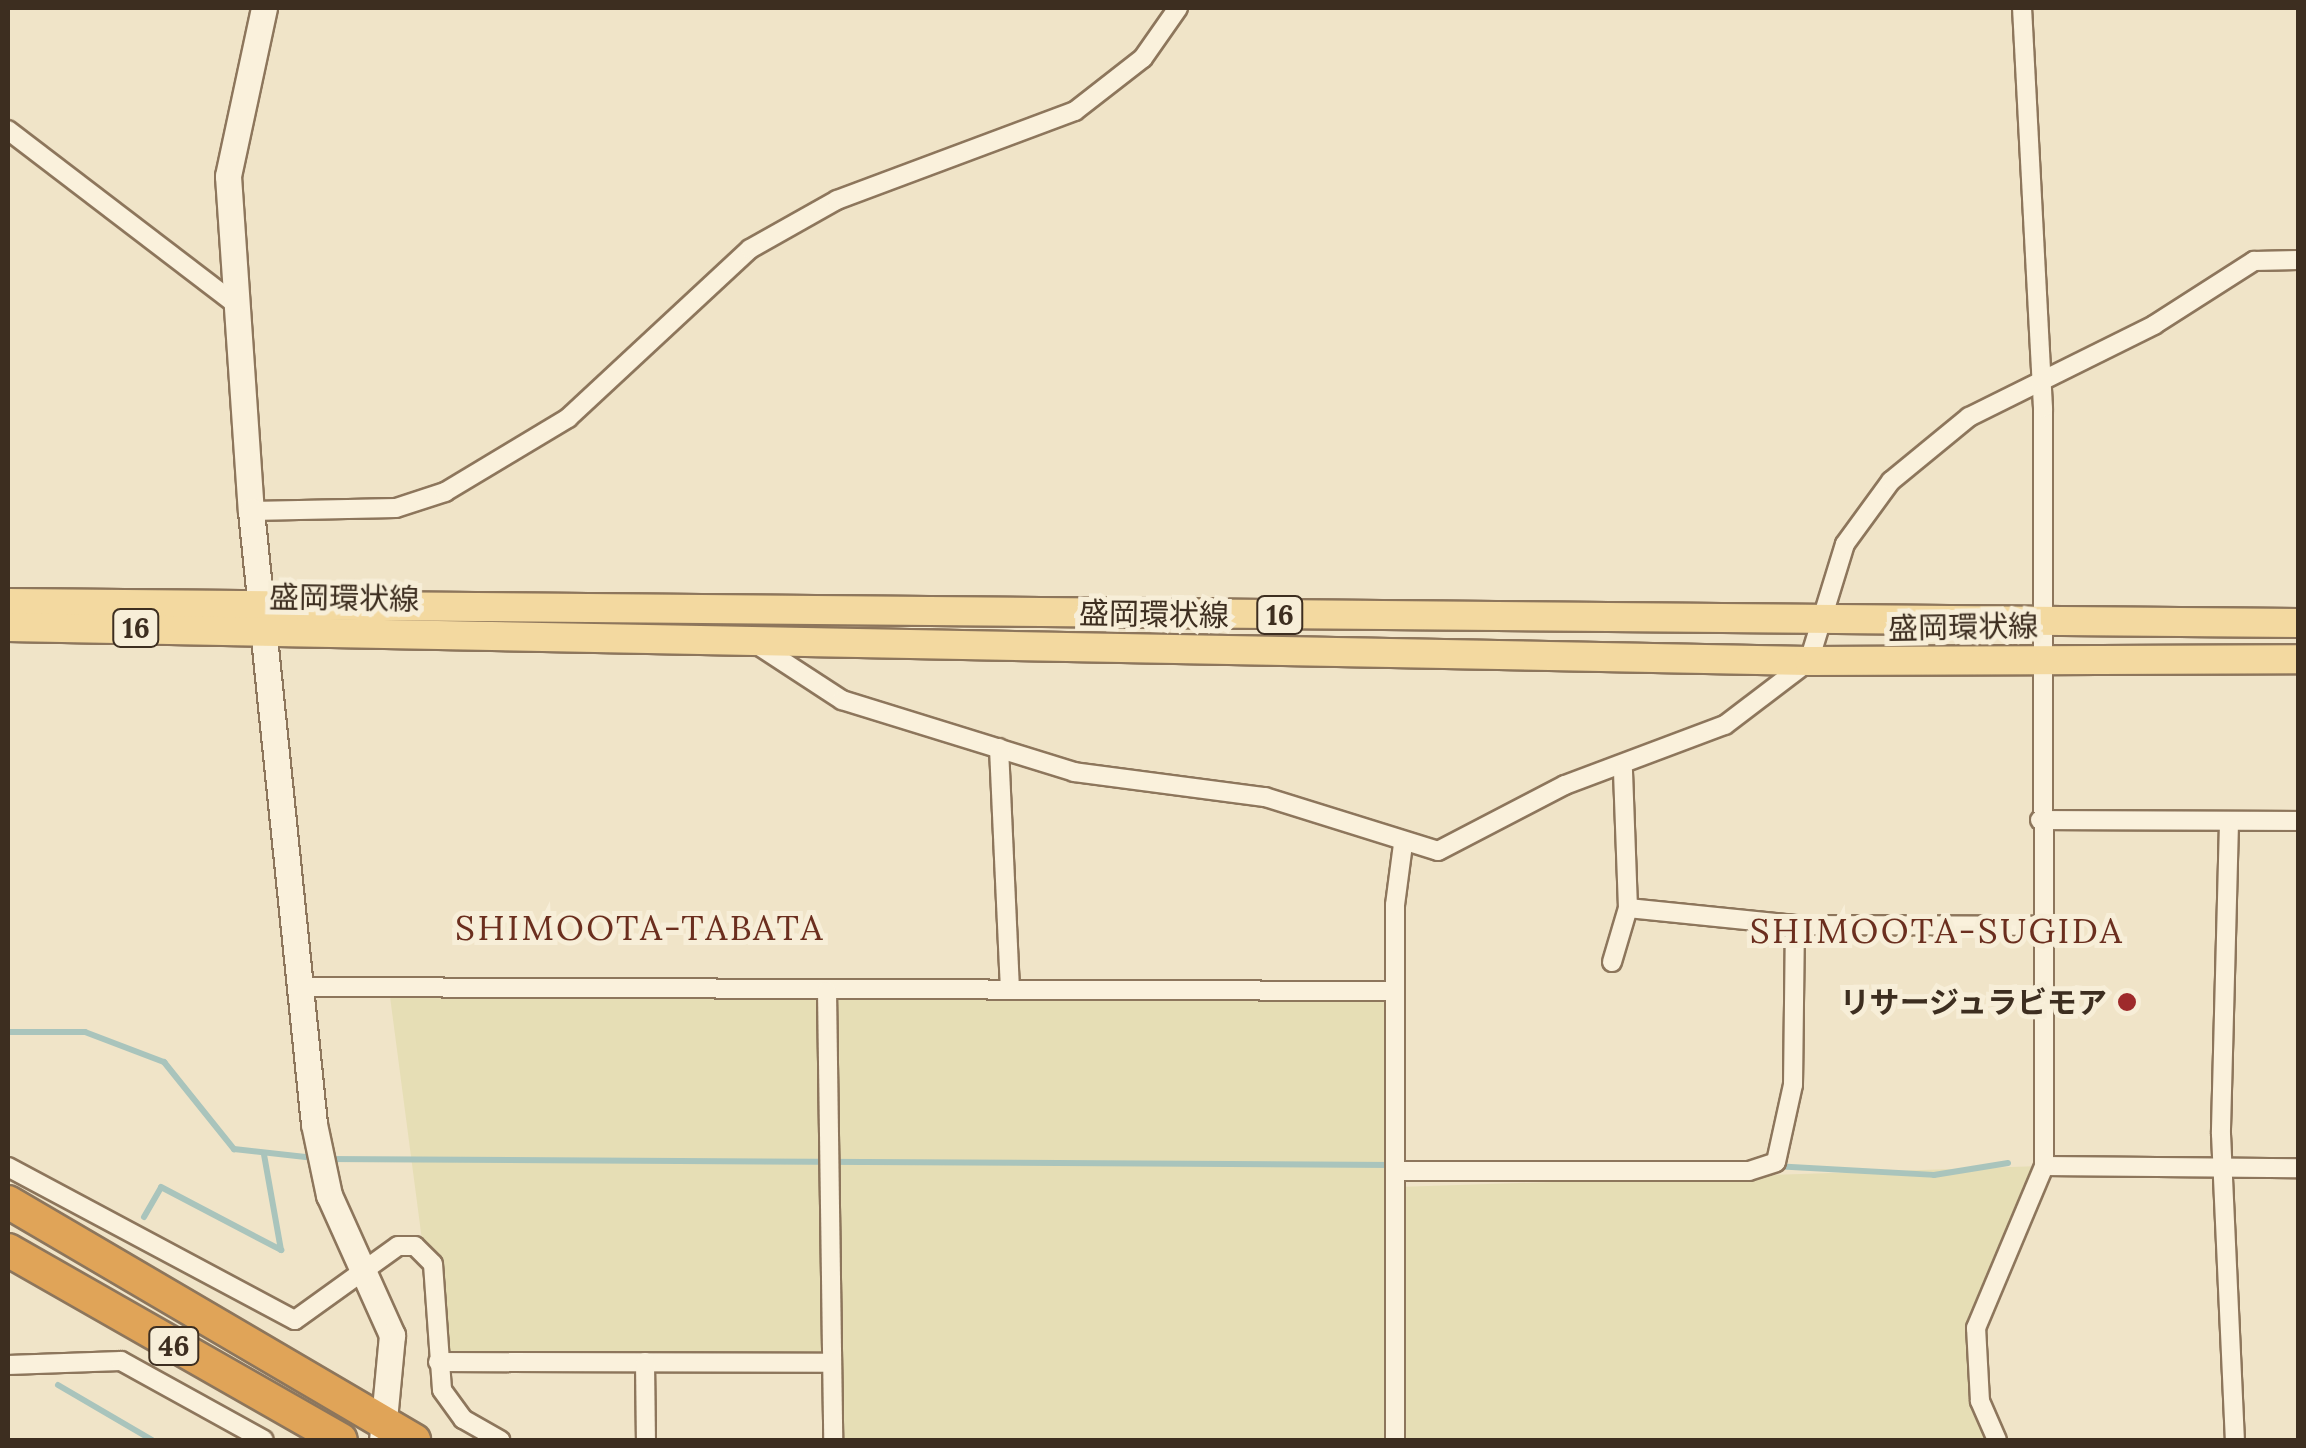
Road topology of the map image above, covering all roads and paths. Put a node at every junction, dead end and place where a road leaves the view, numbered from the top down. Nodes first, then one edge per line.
1 (264, 8) edge
2 (1178, 8) edge
3 (2022, 8) edge
4 (8, 130) edge
5 (2298, 260) edge
6 (234, 303) junction
7 (2042, 383) junction
8 (250, 511) junction
9 (8, 603) edge
10 (262, 616) junction
11 (1820, 621) junction
12 (2298, 623) edge
13 (8, 626) edge
14 (2044, 626) junction
15 (747, 638) junction
16 (2043, 659) junction
17 (2298, 659) edge
18 (1809, 661) junction
19 (999, 748) junction
20 (1622, 770) junction
21 (2040, 820) junction
22 (2298, 821) edge
23 (2229, 823) junction
24 (1403, 844) junction
25 (1628, 908) junction
26 (1795, 924) junction
27 (2040, 926) junction
28 (1612, 962) dead end
29 (303, 987) junction
30 (1010, 988) junction
31 (827, 991) junction
32 (1395, 991) junction
33 (2222, 1165) junction
34 (2044, 1166) junction
35 (8, 1167) edge
36 (2298, 1168) edge
37 (1397, 1171) junction
38 (8, 1202) edge
39 (8, 1250) edge
40 (363, 1268) junction
41 (438, 1362) junction
42 (645, 1362) junction
43 (832, 1363) junction
44 (8, 1365) edge
45 (382, 1431) edge
46 (264, 1440) edge
47 (341, 1440) edge
48 (414, 1440) edge
49 (500, 1440) edge
50 (646, 1440) edge
51 (833, 1440) edge
52 (1395, 1440) edge
53 (1997, 1440) edge
54 (2235, 1440) edge

1 - 6 street
2 - 8 street
3 - 7 street
4 - 6 street
5 - 7 street
6 - 8 street
7 - 11 street
7 - 14 street
8 - 10 street
9 - 10 main road, 盛岡環状線 / 16
10 - 11 main road, 盛岡環状線 / 16
10 - 13 main road, 盛岡環状線 / 16
10 - 15 main road, 盛岡環状線 / 16
10 - 29 street
11 - 14 main road, 盛岡環状線 / 16
11 - 18 street
12 - 14 main road, 盛岡環状線 / 16
14 - 16 street
15 - 18 main road, 盛岡環状線 / 16
15 - 19 street
16 - 17 main road, 盛岡環状線 / 16
16 - 18 main road, 盛岡環状線 / 16
16 - 21 street
18 - 20 street
19 - 24 street
19 - 30 street
20 - 24 street
20 - 25 street
21 - 23 street
21 - 27 street
22 - 23 street
23 - 33 street
24 - 32 street
25 - 26 street
25 - 28 street
26 - 27 street
26 - 37 street
27 - 34 street
29 - 31 street
29 - 40 street
30 - 31 street
30 - 32 street
31 - 43 street
32 - 37 street
33 - 34 street
33 - 36 street
33 - 54 street
34 - 53 street
35 - 40 street
37 - 52 street
38 - 45 highway, 46
39 - 47 highway, 46
40 - 41 street
40 - 45 street
41 - 42 street
41 - 49 street
42 - 43 street
42 - 50 street
43 - 51 street
44 - 46 street
45 - 48 highway, 46

